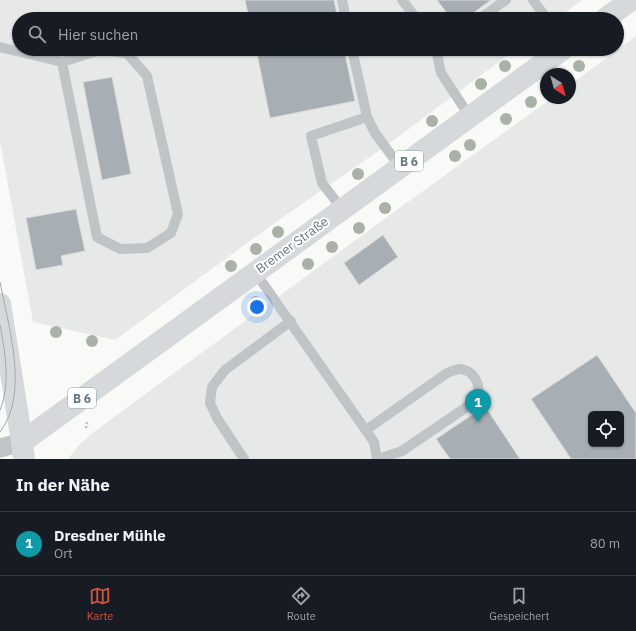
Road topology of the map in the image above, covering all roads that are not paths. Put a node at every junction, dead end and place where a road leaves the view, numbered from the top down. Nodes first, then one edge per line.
1 (342, 0) edge
2 (402, 0) edge
3 (506, 0) edge
4 (533, 0) edge
5 (632, 0) edge
6 (636, 4) edge
7 (345, 12) edge
8 (411, 12) edge
9 (489, 12) edge
10 (542, 12) edge
11 (615, 12) edge
12 (0, 47) edge
13 (12, 50) edge
14 (37, 56) edge
15 (81, 56) edge
16 (130, 56) edge
17 (354, 56) edge
18 (437, 56) edge
19 (553, 56) edge
20 (62, 62) junction
21 (367, 117) junction
22 (470, 117) junction
23 (400, 167) junction
24 (342, 209) junction
25 (255, 272) junction
26 (0, 304) edge
27 (290, 321) junction
28 (366, 430) junction
29 (0, 448) edge
30 (23, 451) edge
31 (244, 459) edge
32 (378, 459) edge

1 - 7 lane
2 - 8 lane
3 - 9 lane
4 - 10 lane
5 - 6 lane
5 - 11 main road
12 - 13 lane
14 - 20 lane
15 - 20 lane
16 - 20 lane
17 - 21 lane
18 - 22 lane
19 - 22 main road, Bremer Straße / B 6
21 - 23 lane
21 - 24 lane
22 - 23 main road, Bremer Straße / B 6
23 - 24 main road, Bremer Straße / B 6
24 - 25 main road, Bremer Straße / B 6
25 - 27 lane
25 - 30 main road, Bremer Straße / B 6
26 - 30 main road
27 - 28 lane
27 - 31 lane
28 - 32 lane
28 - 32 lane
29 - 30 street

